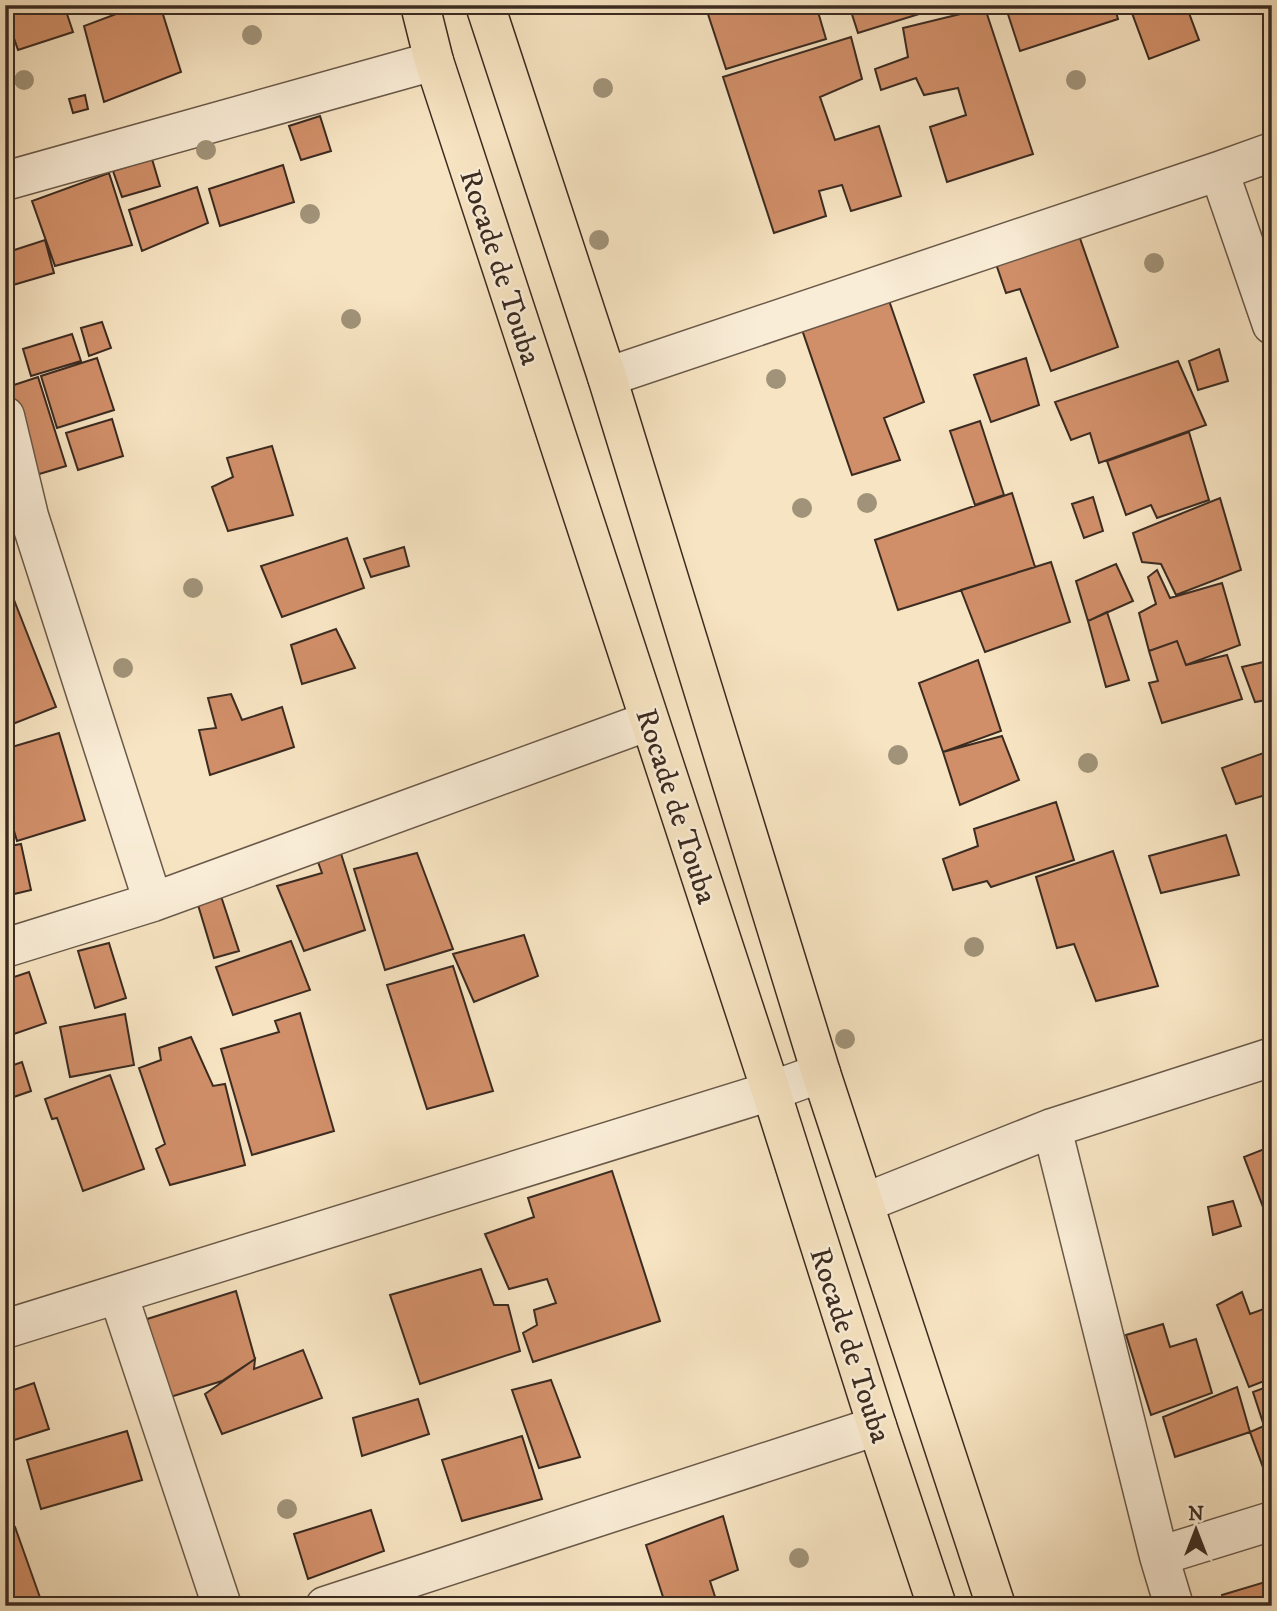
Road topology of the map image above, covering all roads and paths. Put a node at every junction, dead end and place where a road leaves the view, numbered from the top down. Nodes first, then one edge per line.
1 (420, 5) edge
2 (485, 5) edge
3 (434, 61) junction
4 (1272, 152) edge
5 (1219, 171) junction
6 (5, 181) edge
7 (1272, 325) edge
8 (607, 377) junction
9 (5, 416) edge
10 (17, 519) edge
11 (649, 721) junction
12 (153, 902) junction
13 (5, 948) edge
14 (1272, 1057) edge
15 (821, 1073) junction
16 (771, 1091) junction
17 (1052, 1128) junction
18 (864, 1203) junction
19 (118, 1294) junction
20 (5, 1329) edge
21 (877, 1426) junction
22 (1272, 1521) edge
23 (1159, 1556) junction
24 (379, 1598) edge
25 (222, 1606) edge
26 (325, 1606) edge
27 (937, 1606) edge
28 (996, 1606) edge
29 (1174, 1606) edge

1 - 3 main road, Rocade de Touba
2 - 8 main road, Rocade de Touba
3 - 6 street
3 - 11 main road, Rocade de Touba
4 - 5 street
5 - 7 street
5 - 8 street
8 - 15 main road, Rocade de Touba
9 - 10 street
10 - 12 street
11 - 12 street
11 - 16 main road, Rocade de Touba
12 - 13 street
14 - 17 street
15 - 16 street
15 - 18 main road, Rocade de Touba
16 - 19 street
16 - 21 main road, Rocade de Touba
17 - 18 street
17 - 23 street
18 - 28 main road, Rocade de Touba
19 - 20 street
19 - 25 street
21 - 24 street
21 - 27 main road, Rocade de Touba
22 - 23 street
23 - 29 street
24 - 26 street

